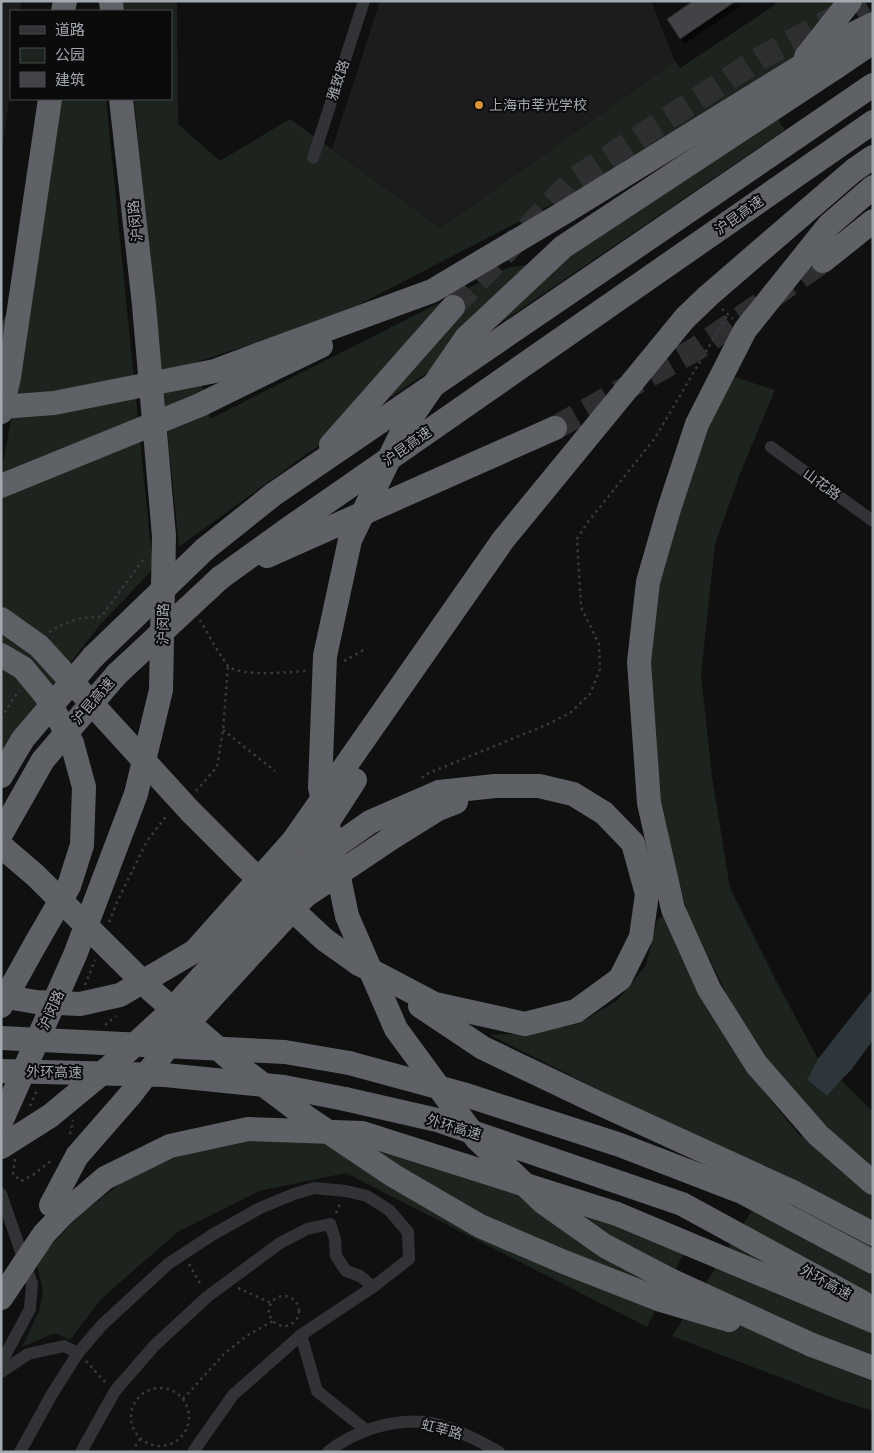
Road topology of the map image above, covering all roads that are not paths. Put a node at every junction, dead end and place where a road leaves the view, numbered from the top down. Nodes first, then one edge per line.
1 (364, 1) edge
2 (850, 1) edge
3 (873, 24) edge
4 (873, 42) edge
5 (796, 69) junction
6 (873, 85) edge
7 (50, 100) edge
8 (121, 100) edge
9 (873, 122) edge
10 (313, 158) dead end
11 (873, 158) edge
12 (873, 187) edge
13 (873, 221) edge
14 (824, 261) tunnel mouth
15 (21, 299) junction
16 (453, 308) tunnel mouth
17 (1, 337) edge
18 (264, 363) junction
19 (1, 406) edge
20 (1, 412) edge
21 (555, 428) tunnel mouth
22 (770, 447) dead end
23 (306, 472) junction
24 (1, 486) edge
25 (873, 521) edge
26 (503, 540) junction
27 (220, 578) junction
28 (1, 619) edge
29 (1, 655) edge
30 (1, 776) edge
31 (494, 786) junction
32 (1, 834) edge
33 (1, 846) edge
34 (292, 877) junction
35 (359, 964) junction
36 (1, 996) edge
37 (1, 1006) edge
38 (1, 1038) edge
39 (1, 1071) edge
40 (1, 1122) edge
41 (1, 1147) edge
42 (873, 1183) edge
43 (1, 1194) edge
44 (873, 1234) edge
45 (873, 1262) edge
46 (373, 1288) junction
47 (1, 1293) edge
48 (1, 1298) edge
49 (873, 1308) edge
50 (873, 1321) edge
51 (301, 1335) junction
52 (812, 1345) junction
53 (78, 1353) junction
54 (1, 1363) edge
55 (873, 1368) edge
56 (1, 1372) edge
57 (366, 1430) junction
58 (20, 1452) edge
59 (81, 1452) edge
60 (193, 1452) edge
61 (328, 1452) edge
62 (500, 1452) edge

1 - 10 street, 雅致路
2 - 5 highway
3 - 5 highway
4 - 52 highway, bridge
5 - 18 highway
6 - 23 highway, 沪昆高速
7 - 15 highway
8 - 40 highway, 沪闵路
9 - 27 highway, 沪昆高速
11 - 26 highway
12 - 42 highway
13 - 14 highway
15 - 17 street
15 - 20 highway
16 - 23 highway
18 - 19 highway, bridge
18 - 24 highway, bridge
21 - 27 highway
22 - 25 street, 山花路
23 - 30 highway, 沪昆高速, bridge
26 - 34 highway
26 - 36 highway, bridge
27 - 32 highway, 沪昆高速, bridge
28 - 35 highway, bridge
29 - 37 highway, bridge
31 - 34 highway
31 - 35 highway, bridge
31 - 47 highway
33 - 52 highway, bridge
34 - 41 highway, bridge
35 - 44 highway, bridge
38 - 45 highway, bridge
39 - 49 highway, 外环高速, bridge
43 - 54 street
46 - 51 street
46 - 53 street
46 - 59 street
48 - 50 highway, bridge
51 - 57 street
51 - 60 street
52 - 55 highway
53 - 56 street
53 - 58 street
57 - 61 street, 虹莘路
57 - 62 street, 虹莘路

